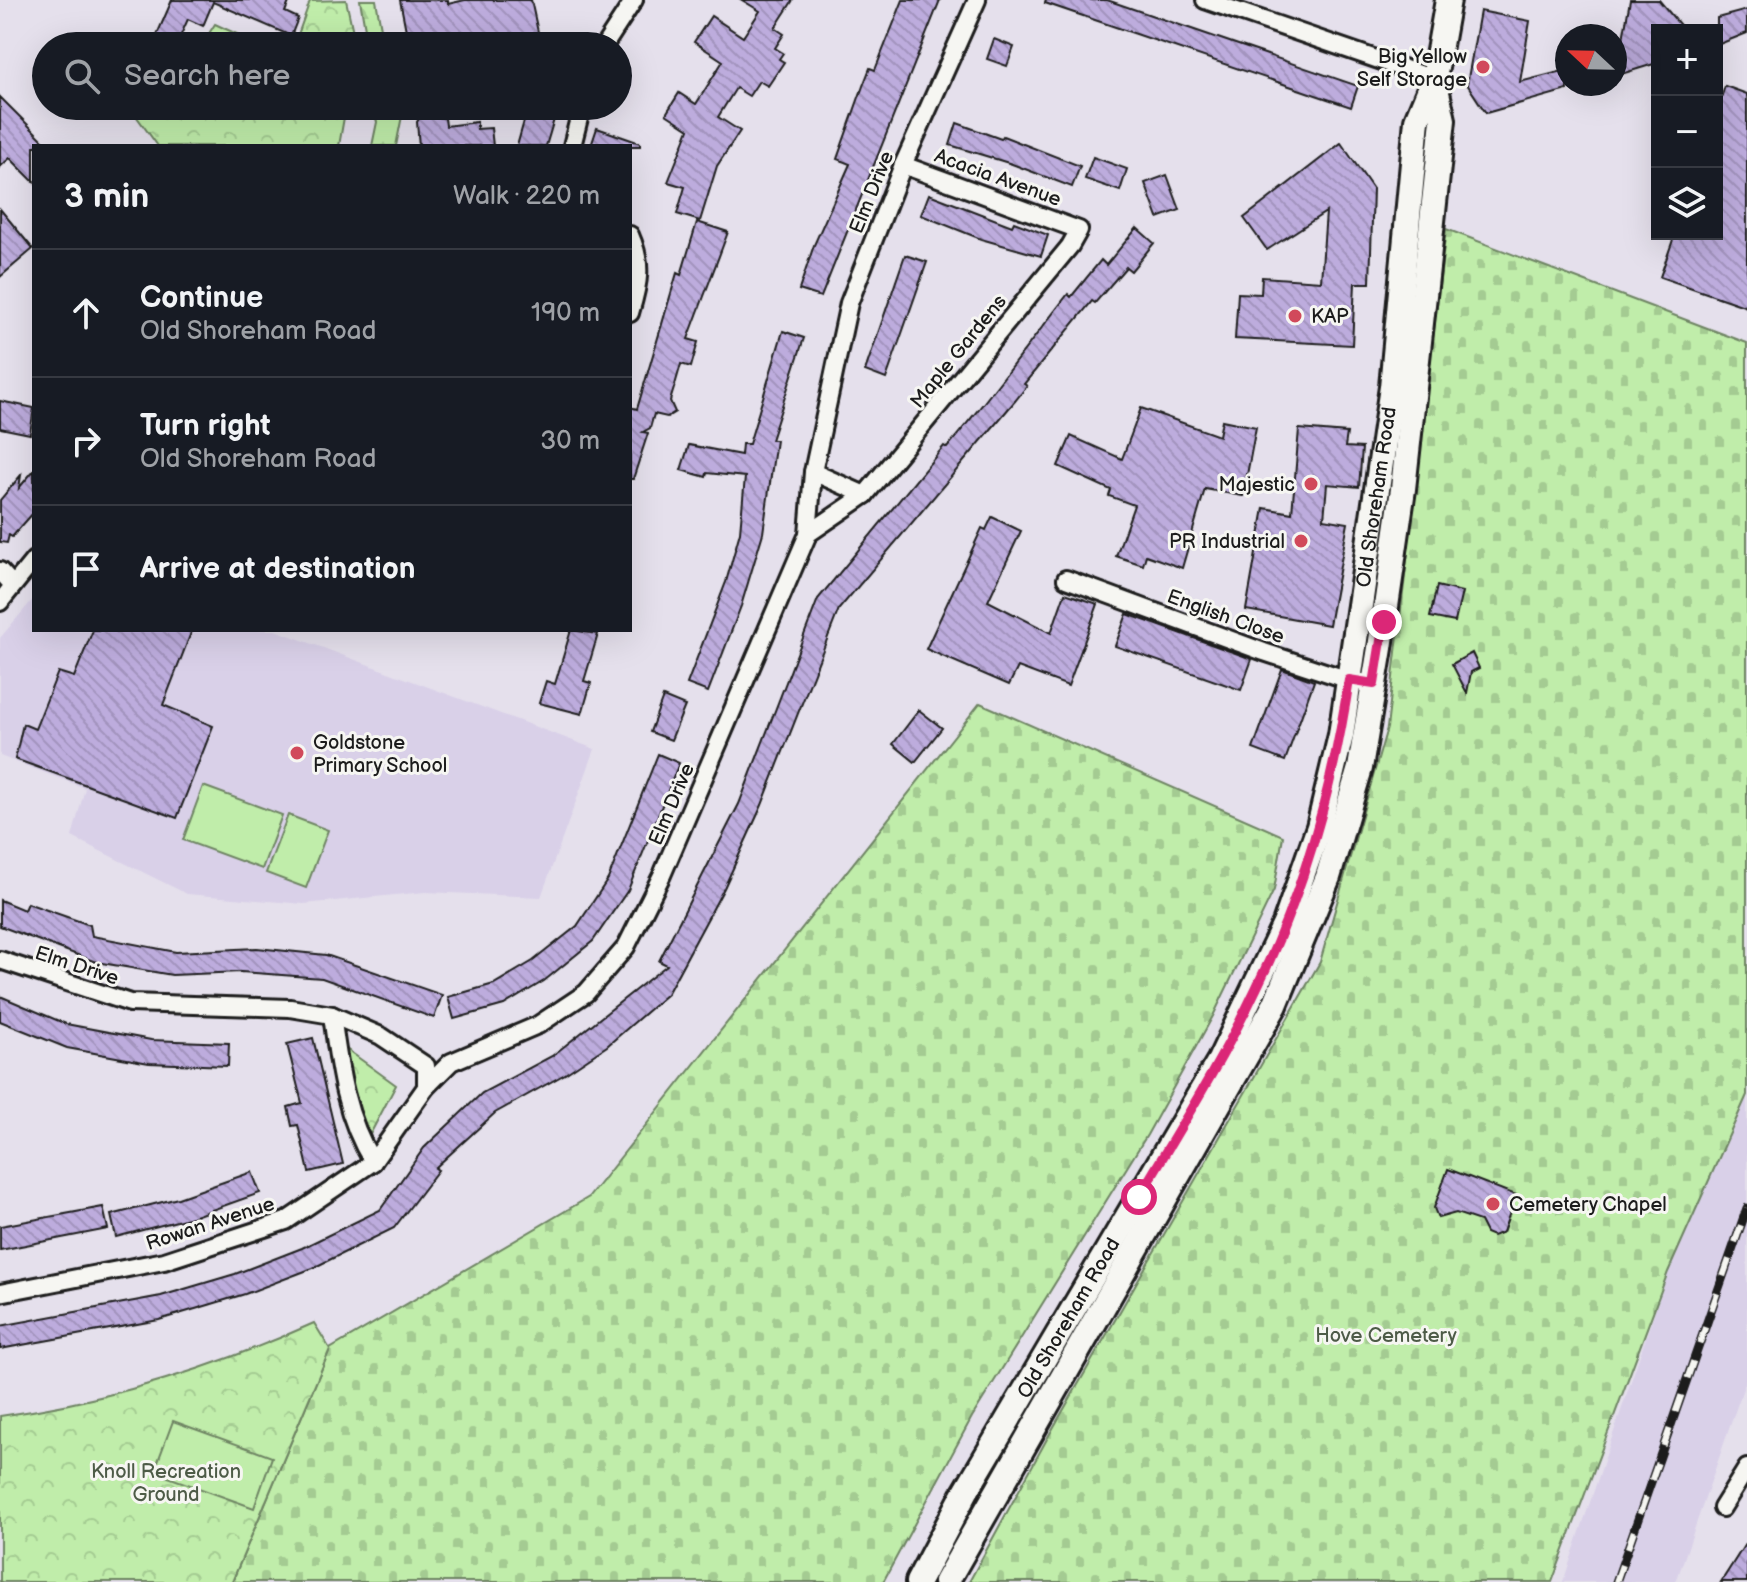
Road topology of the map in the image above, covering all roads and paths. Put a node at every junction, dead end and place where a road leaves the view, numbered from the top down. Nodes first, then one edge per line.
1 (634, 0) edge
2 (977, 0) edge
3 (1205, 0) edge
4 (1448, 0) edge
5 (613, 32) edge
6 (1434, 79) junction
7 (578, 120) edge
8 (572, 144) edge
9 (903, 165) junction
10 (1079, 230) joint
11 (632, 240) edge
12 (632, 306) edge
13 (813, 472) junction
14 (865, 495) junction
15 (808, 534) junction
16 (32, 562) edge
17 (0, 571) edge
18 (1066, 579) dead end
19 (12, 584) junction
20 (0, 602) edge
21 (1349, 680) junction
22 (1374, 684) junction
23 (0, 960) edge
24 (332, 1015) junction
25 (426, 1087) junction
26 (373, 1162) junction
27 (0, 1293) edge
28 (1747, 1468) edge
29 (1722, 1508) dead end
30 (918, 1582) edge
31 (946, 1582) edge

1 - 5 street
2 - 9 street, Elm Drive
3 - 6 street
4 - 6 main road, Old Shoreham Road
6 - 21 main road, Old Shoreham Road
6 - 22 main road, Old Shoreham Road
7 - 8 street
9 - 10 street, Acacia Avenue
9 - 13 street, Elm Drive
10 - 14 street, Maple Gardens
11 - 12 street
13 - 14 street
13 - 15 street, Elm Drive
14 - 15 street, Maple Gardens
15 - 25 street, Elm Drive
16 - 19 street
17 - 19 street
18 - 21 street, English Close
19 - 20 street
21 - 22 street, English Close
21 - 30 main road, Old Shoreham Road
22 - 31 main road, Old Shoreham Road
23 - 24 street, Elm Drive
24 - 25 street, Elm Drive
24 - 26 street
25 - 26 street, Rowan Avenue
26 - 27 street, Rowan Avenue
28 - 29 street

